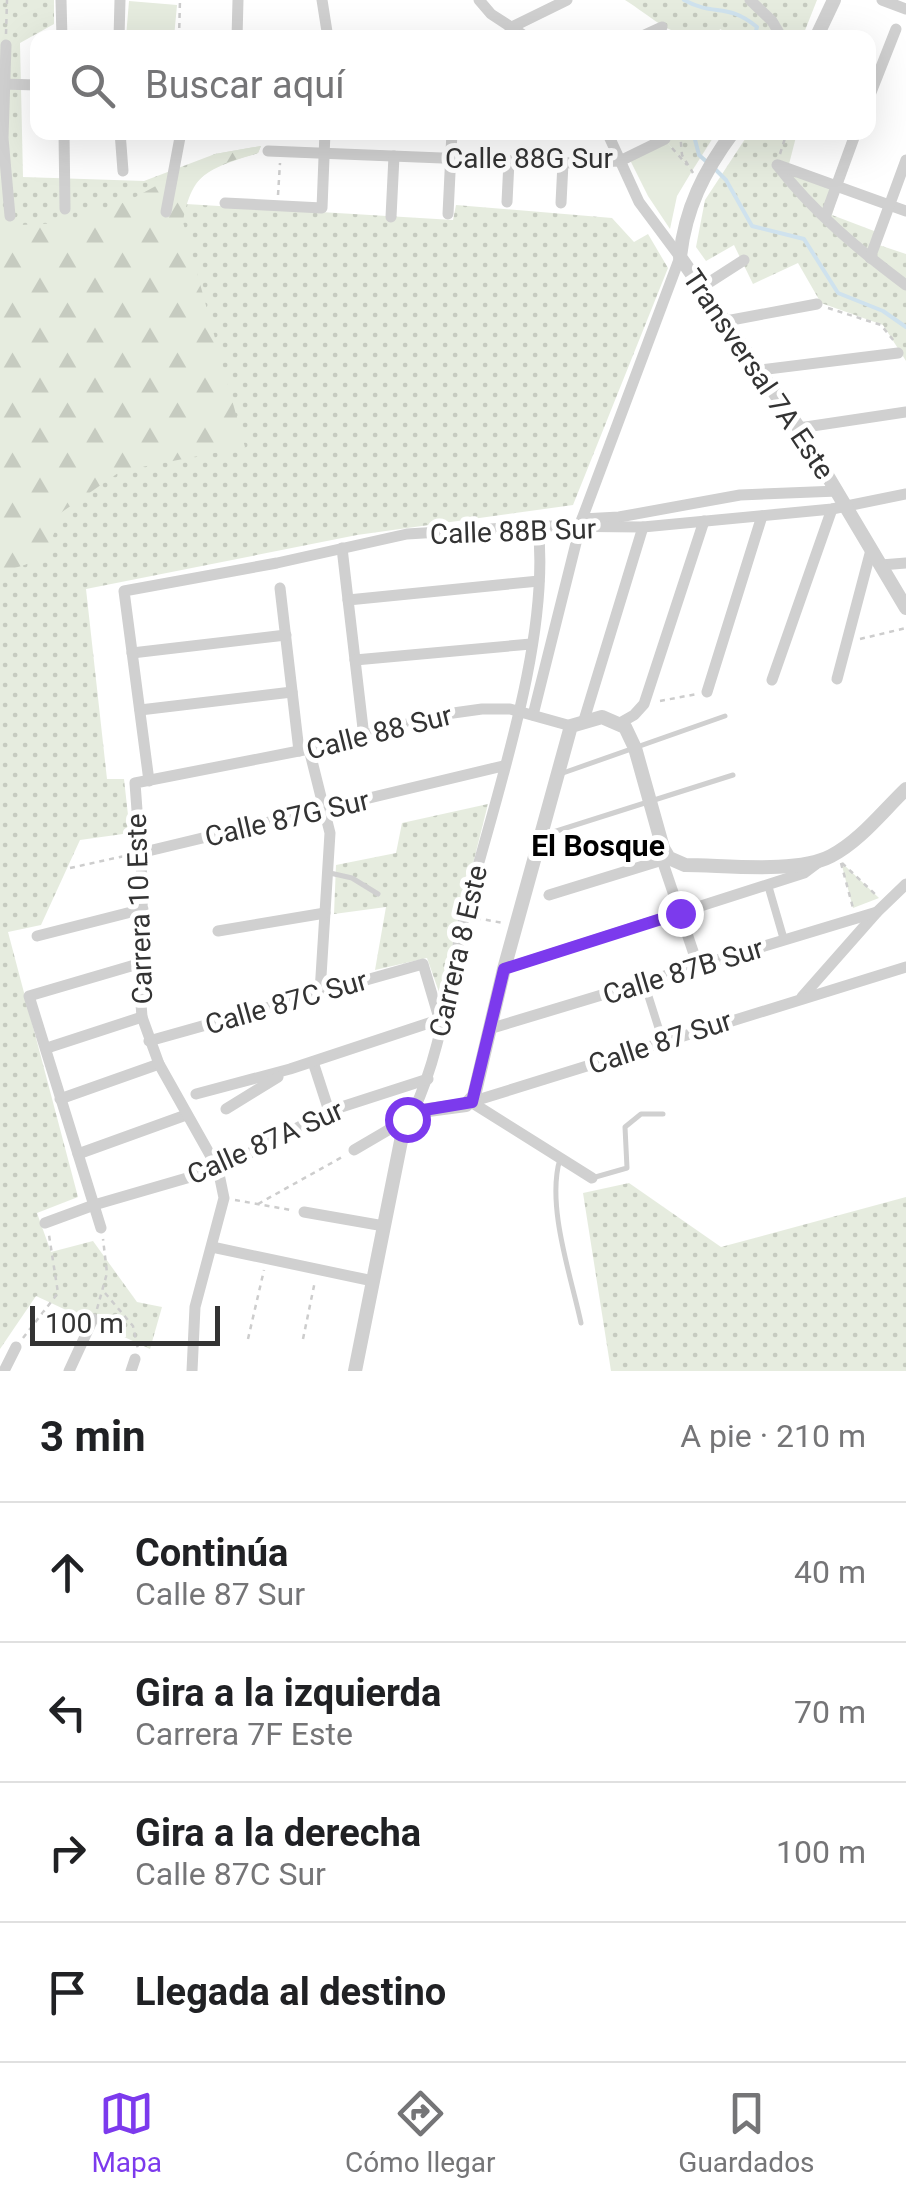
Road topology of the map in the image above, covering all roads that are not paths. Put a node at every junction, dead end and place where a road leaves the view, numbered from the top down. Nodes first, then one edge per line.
1 (61, 0) edge
2 (120, 0) edge
3 (238, 0) edge
4 (322, 0) edge
5 (479, 0) edge
6 (567, 0) edge
7 (750, 0) edge
8 (834, 0) edge
9 (882, 0) edge
10 (905, 6) edge
11 (662, 27) dead end
12 (510, 28) junction
13 (896, 28) dead end
14 (62, 30) edge
15 (119, 30) edge
16 (238, 30) edge
17 (327, 30) edge
18 (514, 30) edge
19 (655, 30) edge
20 (777, 30) edge
21 (820, 30) edge
22 (6, 45) road end
23 (876, 79) edge
24 (2, 84) edge
25 (30, 85) edge
26 (64, 140) edge
27 (121, 140) edge
28 (180, 140) edge
29 (325, 140) edge
30 (451, 140) edge
31 (611, 140) edge
32 (663, 140) edge
33 (727, 140) edge
34 (853, 140) edge
35 (274, 151) road end
36 (324, 153) junction
37 (394, 156) junction
38 (450, 158) junction
39 (509, 160) junction
40 (906, 160) edge
41 (620, 161) junction
42 (563, 163) junction
43 (123, 171) dead end
44 (836, 186) junction
45 (507, 202) dead end
46 (225, 203) dead end
47 (560, 203) dead end
48 (888, 204) junction
49 (65, 209) dead end
50 (906, 210) edge
51 (166, 212) dead end
52 (448, 214) dead end
53 (10, 216) dead end
54 (391, 217) dead end
55 (824, 217) junction
56 (680, 257) junction
57 (870, 258) junction
58 (744, 260) dead end
59 (906, 285) edge
60 (702, 287) junction
61 (817, 304) road end
62 (726, 321) junction
63 (898, 353) road end
64 (760, 370) junction
65 (906, 412) edge
66 (799, 428) junction
67 (838, 491) junction
68 (906, 494) edge
69 (839, 507) junction
70 (762, 516) junction
71 (704, 522) junction
72 (581, 524) junction
73 (538, 526) junction
74 (643, 527) junction
75 (342, 548) junction
76 (871, 550) junction
77 (906, 563) edge
78 (880, 565) junction
79 (539, 580) junction
80 (280, 588) dead end
81 (124, 591) joint
82 (348, 600) junction
83 (906, 608) edge
84 (286, 635) junction
85 (532, 644) junction
86 (132, 653) junction
87 (355, 660) junction
88 (837, 679) dead end
89 (772, 680) dead end
90 (292, 692) junction
91 (707, 692) road end
92 (140, 710) junction
93 (518, 710) junction
94 (533, 715) junction
95 (725, 716) dead end
96 (577, 723) junction
97 (620, 723) junction
98 (364, 737) junction
99 (635, 748) junction
100 (304, 750) junction
101 (503, 766) junction
102 (734, 775) dead end
103 (555, 776) junction
104 (149, 781) junction
105 (135, 784) joint
106 (906, 789) edge
107 (650, 801) junction
108 (324, 809) junction
109 (539, 836) junction
110 (140, 853) junction
111 (666, 859) junction
112 (832, 859) junction
113 (327, 873) junction
114 (906, 884) edge
115 (768, 885) junction
116 (378, 894) dead end
117 (549, 895) dead end
118 (881, 908) junction
119 (143, 909) junction
120 (325, 913) junction
121 (680, 913) junction
122 (218, 931) dead end
123 (37, 936) dead end
124 (784, 940) junction
125 (138, 964) junction
126 (698, 966) junction
127 (906, 967) edge
128 (504, 969) junction
129 (644, 982) junction
130 (320, 992) junction
131 (802, 997) junction
132 (142, 1018) junction
133 (440, 1019) junction
134 (490, 1029) junction
135 (149, 1041) junction
136 (662, 1042) junction
137 (47, 1048) junction
138 (313, 1062) junction
139 (159, 1064) junction
140 (290, 1069) junction
141 (428, 1079) junction
142 (196, 1094) dead end
143 (60, 1098) junction
144 (472, 1102) junction
145 (226, 1109) dead end
146 (329, 1111) junction
147 (663, 1114) dead end
148 (186, 1115) junction
149 (410, 1116) junction
150 (354, 1150) road end
151 (78, 1154) junction
152 (242, 1157) dead end
153 (560, 1158) junction
154 (218, 1169) junction
155 (592, 1178) joint
156 (94, 1205) junction
157 (304, 1212) road end
158 (46, 1223) road end
159 (384, 1226) junction
160 (100, 1228) road end
161 (212, 1247) junction
162 (372, 1281) junction
163 (93, 1318) road end
164 (581, 1323) dead end
165 (16, 1347) road end
166 (4, 1371) edge
167 (69, 1371) edge
168 (192, 1371) edge
169 (355, 1371) edge

1 - 14 street
2 - 15 street
3 - 16 street
4 - 17 street
5 - 12 street
6 - 12 street
7 - 20 street
8 - 21 street
9 - 10 street
11 - 19 street
12 - 18 street
13 - 23 street
22 - 24 street
24 - 25 street
24 - 53 street
26 - 49 street
27 - 43 street
28 - 51 street
29 - 36 street
30 - 38 street
31 - 41 street
32 - 41 street, Calle 88G Sur
33 - 56 street
34 - 44 street
35 - 36 street, Calle 88G Sur
36 - 37 street, Calle 88G Sur
36 - 46 street
37 - 38 street, Calle 88G Sur
37 - 54 street
38 - 39 street, Calle 88G Sur
38 - 52 street
39 - 42 street, Calle 88G Sur
39 - 45 street
40 - 48 street
41 - 42 street, Calle 88G Sur
41 - 56 street
42 - 47 street
44 - 48 street
44 - 55 street
44 - 55 street
48 - 50 street
48 - 57 street
55 - 57 street
56 - 60 street, Transversal 7A Este
56 - 72 street
57 - 59 street
58 - 60 street
60 - 62 street, Transversal 7A Este
61 - 62 street
62 - 64 street, Transversal 7A Este
63 - 64 street
64 - 66 street, Transversal 7A Este
65 - 66 street
66 - 67 street, Transversal 7A Este
67 - 69 street, Transversal 7A Este
67 - 72 street, Calle 88B Sur
68 - 69 street, Calle 88B Sur
69 - 70 street, Calle 88B Sur
69 - 76 street, Transversal 7A Este
69 - 89 street
70 - 71 street, Calle 88B Sur
70 - 91 street
71 - 74 street, Calle 88B Sur
71 - 97 street
72 - 73 street, Calle 88B Sur
72 - 74 street, Calle 88B Sur
72 - 94 street
73 - 75 street, Calle 88B Sur
73 - 79 street, Carrera 8 Este
74 - 96 street
75 - 81 street, Calle 88B Sur
75 - 82 street
76 - 78 street, Transversal 7A Este
76 - 88 street
77 - 78 street
78 - 83 street, Transversal 7A Este
79 - 82 street
79 - 85 street, Carrera 8 Este
80 - 84 street
81 - 86 street, Carrera 10 Este
82 - 87 street
84 - 86 street
84 - 90 street
85 - 87 street
85 - 93 street, Carrera 8 Este
86 - 92 street, Carrera 10 Este
87 - 98 street
90 - 92 street
90 - 100 street
92 - 104 street, Carrera 10 Este
93 - 94 street, Calle 88 Sur
93 - 98 street, Calle 88 Sur
93 - 101 street, Carrera 8 Este
94 - 96 street, Calle 88 Sur
95 - 99 lane
96 - 97 street, Calle 88 Sur
96 - 103 street
97 - 99 street
98 - 100 street, Calle 88 Sur
99 - 103 lane
99 - 107 street
100 - 104 street, Calle 88 Sur
100 - 108 street
101 - 108 street, Calle 87G Sur
101 - 133 street, Carrera 8 Este
102 - 107 lane
103 - 109 street
104 - 105 street, Calle 88 Sur
105 - 110 street, Carrera 10 Este
106 - 112 street
107 - 109 lane
107 - 111 street
108 - 110 street, Calle 87G Sur
108 - 113 street
109 - 128 street
110 - 119 street, Carrera 10 Este
111 - 112 street
111 - 117 street
111 - 121 street
112 - 115 street
113 - 116 lane
113 - 120 street
114 - 118 street
115 - 121 street
115 - 124 street
118 - 124 street, Calle 87B Sur
118 - 131 street
119 - 123 street
119 - 125 street, Carrera 10 Este
120 - 122 street
120 - 130 street
121 - 126 street
121 - 128 street
124 - 126 street, Calle 87B Sur
125 - 132 street, Carrera 10 Este
125 - 137 street
126 - 129 street, Calle 87B Sur
127 - 131 street, Calle 87 Sur
128 - 134 street
129 - 134 street, Calle 87B Sur
129 - 136 street
130 - 133 street, Calle 87C Sur
130 - 135 street, Calle 87C Sur
131 - 136 street, Calle 87 Sur
132 - 135 street, Carrera 10 Este
132 - 137 street
133 - 138 street
133 - 141 street, Carrera 8 Este
134 - 144 street
135 - 139 street, Carrera 10 Este
136 - 144 street, Calle 87 Sur
137 - 143 street
138 - 140 street
138 - 146 street
139 - 143 street
139 - 148 street, Carrera 10 Este
140 - 142 street
140 - 145 street
141 - 146 street, Calle 87A Sur
141 - 149 street, Carrera 8 Este
143 - 151 street
144 - 149 street, Calle 87 Sur
144 - 153 street
146 - 152 street, Calle 87A Sur
147 - 155 lane
148 - 151 street
148 - 154 street, Carrera 10 Este
149 - 150 street, Calle 87 Sur
149 - 159 street, Carrera 8 Este
151 - 156 street
153 - 155 street
153 - 164 lane
154 - 156 street, Calle 87A Sur
154 - 161 street, Carrera 10 Este
156 - 158 street, Calle 87A Sur
156 - 160 street
157 - 159 street
159 - 162 street, Carrera 8 Este
161 - 162 street
161 - 168 street, Carrera 10 Este
162 - 169 street, Carrera 8 Este
163 - 167 street
165 - 166 street

